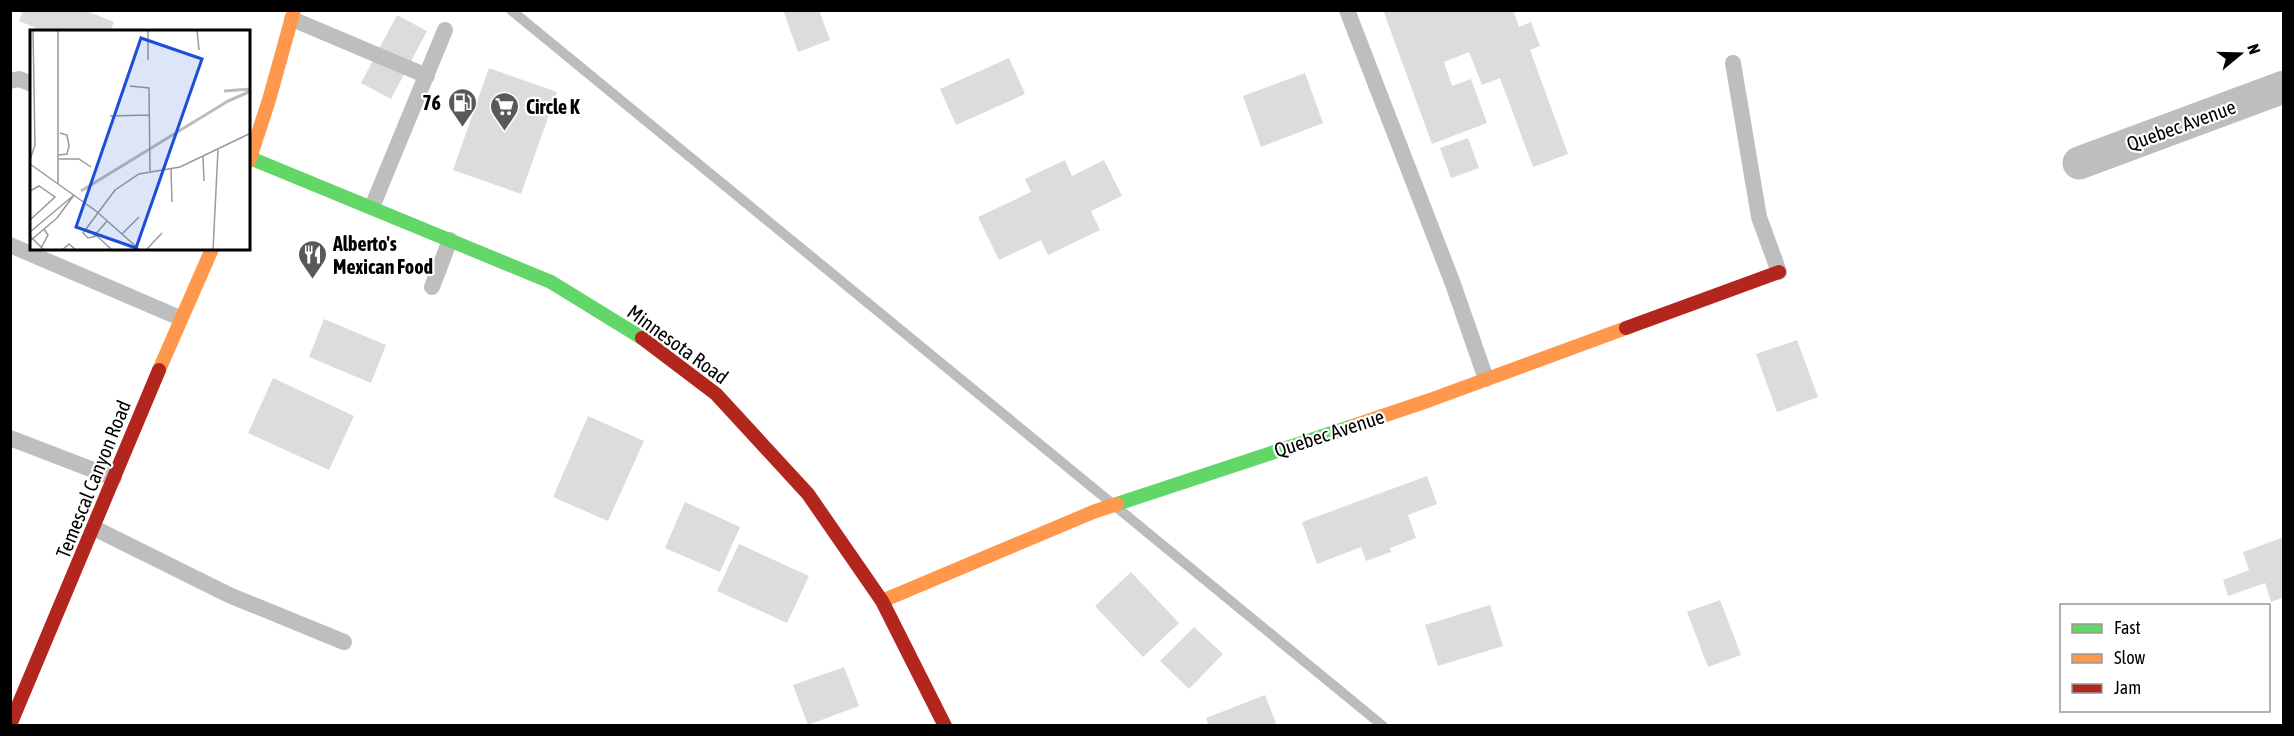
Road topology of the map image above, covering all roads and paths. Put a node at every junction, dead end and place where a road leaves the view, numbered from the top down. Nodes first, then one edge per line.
1 (1347, 10) edge
2 (293, 15) edge
3 (446, 30) dead end
4 (1733, 63) dead end
5 (427, 76) junction
6 (10, 81) edge
7 (30, 83) edge
8 (2283, 87) edge
9 (250, 156) edge
10 (250, 159) edge
11 (2079, 162) dead end
12 (372, 207) junction
13 (450, 240) junction
14 (10, 245) edge
15 (212, 250) edge
16 (1779, 272) joint
17 (432, 287) dead end
18 (180, 318) junction
19 (1486, 379) junction
20 (10, 438) edge
21 (114, 478) junction
22 (94, 528) junction
23 (882, 601) junction
24 (344, 642) dead end
25 (10, 672) edge
26 (29, 680) junction
27 (10, 724) edge
28 (945, 726) edge

1 - 19 lane
2 - 5 lane
2 - 9 street
3 - 5 lane
4 - 16 lane
5 - 12 lane
6 - 7 lane
8 - 11 street, Quebec Avenue
10 - 12 street, Minnesota Road
12 - 13 street, Minnesota Road
13 - 17 lane
13 - 23 street, Minnesota Road
14 - 18 lane
15 - 18 street, Temescal Canyon Road
16 - 19 street, Quebec Avenue
18 - 21 street, Temescal Canyon Road
19 - 23 street, Quebec Avenue
20 - 21 lane
21 - 22 street, Temescal Canyon Road
22 - 24 lane
22 - 26 street, Temescal Canyon Road
23 - 28 street, Minnesota Road
25 - 26 lane
26 - 27 street, Temescal Canyon Road

